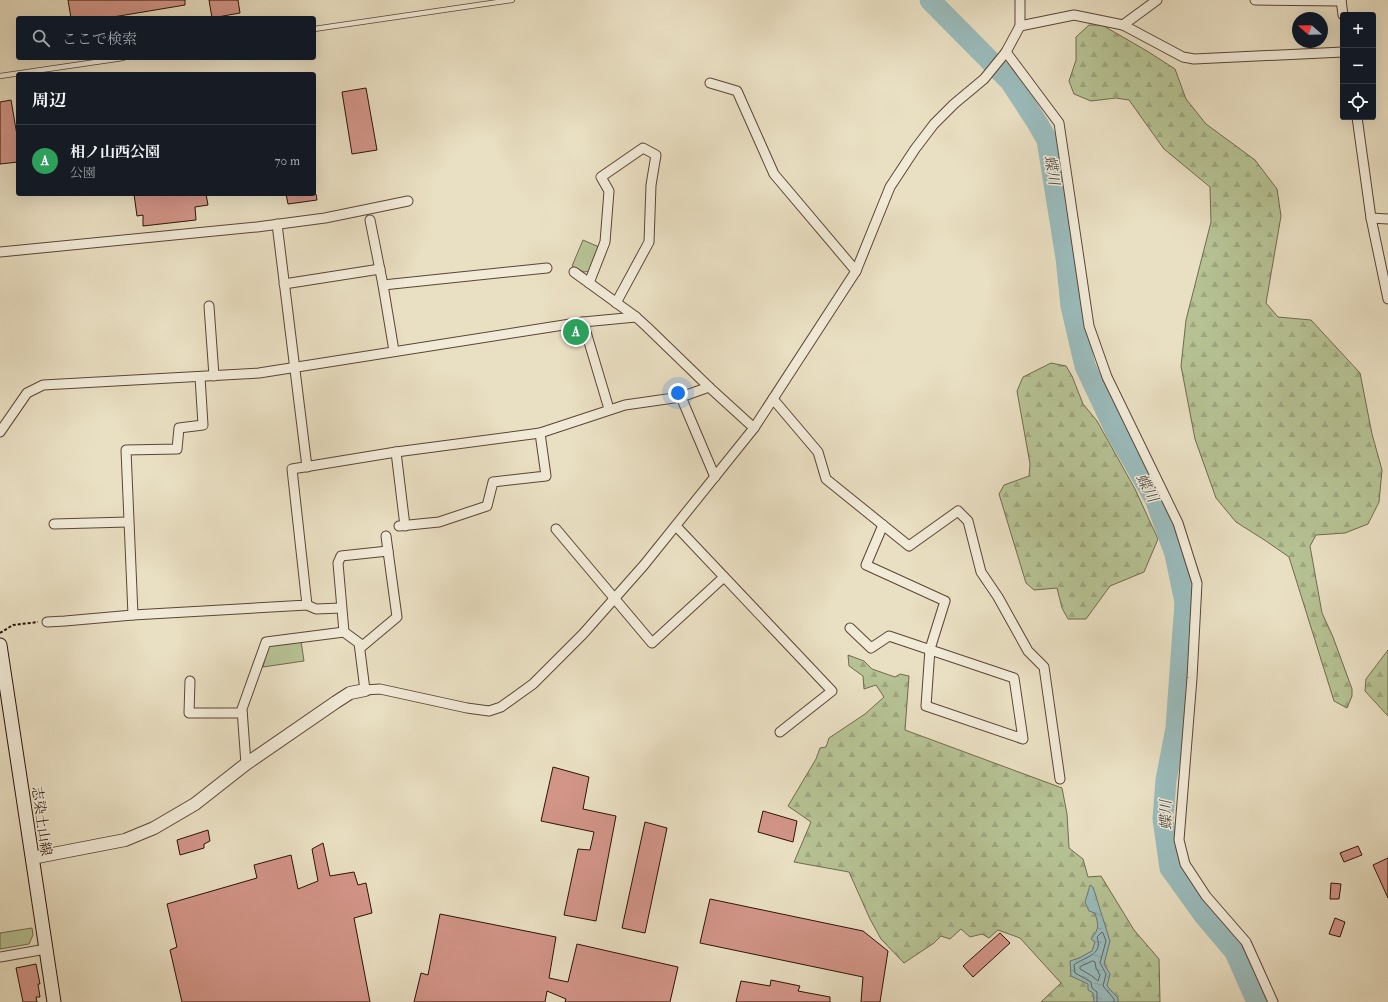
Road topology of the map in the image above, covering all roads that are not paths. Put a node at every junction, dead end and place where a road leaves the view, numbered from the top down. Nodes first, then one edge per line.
1 (512, 0) edge
2 (1020, 0) edge
3 (1157, 0) edge
4 (1255, 0) edge
5 (1341, 1) edge
6 (1343, 12) edge
7 (1123, 25) junction
8 (1020, 26) junction
9 (316, 30) edge
10 (1006, 52) junction
11 (1340, 52) edge
12 (109, 60) edge
13 (27, 72) edge
14 (16, 74) edge
15 (0, 76) edge
16 (710, 83) dead end
17 (1357, 120) edge
18 (408, 201) dead end
19 (1371, 218) junction
20 (1388, 219) edge
21 (370, 220) dead end
22 (277, 224) junction
23 (0, 252) edge
24 (547, 268) dead end
25 (380, 269) junction
26 (856, 271) junction
27 (574, 272) dead end
28 (589, 283) junction
29 (284, 284) junction
30 (383, 285) junction
31 (1388, 299) edge
32 (616, 303) junction
33 (209, 306) dead end
34 (636, 317) junction
35 (583, 322) junction
36 (394, 351) junction
37 (294, 368) junction
38 (214, 376) junction
39 (200, 377) junction
40 (709, 387) junction
41 (680, 397) junction
42 (773, 399) junction
43 (609, 409) junction
44 (754, 428) junction
45 (0, 432) edge
46 (540, 433) junction
47 (396, 452) junction
48 (307, 466) junction
49 (715, 477) junction
50 (128, 522) junction
51 (54, 524) dead end
52 (883, 525) junction
53 (676, 526) junction
54 (556, 529) dead end
55 (386, 536) dead end
56 (388, 551) junction
57 (724, 577) junction
58 (615, 598) junction
59 (307, 605) junction
60 (341, 608) junction
61 (133, 615) junction
62 (47, 622) road end
63 (850, 628) dead end
64 (344, 632) junction
65 (0, 645) edge
66 (360, 648) junction
67 (930, 649) junction
68 (190, 681) dead end
69 (365, 690) junction
70 (242, 713) junction
71 (780, 732) dead end
72 (246, 764) junction
73 (1060, 779) dead end
74 (32, 858) junction
75 (46, 949) junction
76 (0, 957) edge
77 (54, 1002) edge
78 (1273, 1002) edge

1 - 9 lane
2 - 8 street
3 - 7 street
4 - 5 street
5 - 6 street
7 - 8 street
7 - 11 street
8 - 10 street
10 - 26 street
10 - 78 street
12 - 13 lane
14 - 15 lane
16 - 26 street
17 - 19 street
18 - 22 street
19 - 20 street
19 - 31 street
21 - 25 street
22 - 23 street
22 - 29 street
24 - 30 street
25 - 29 street
25 - 30 street
26 - 42 street
27 - 28 street
28 - 32 street
28 - 32 street
29 - 37 street
30 - 36 street
32 - 34 street
33 - 38 street
34 - 35 street
34 - 40 street
35 - 36 street
35 - 43 street
36 - 37 street
37 - 38 street
37 - 48 street
38 - 39 street
39 - 45 street
39 - 50 street
40 - 41 street
40 - 44 street
41 - 43 street
41 - 49 street
42 - 44 street
42 - 52 street
43 - 46 street
44 - 49 street
46 - 47 street
46 - 47 street
47 - 48 street
48 - 59 street
49 - 53 street
50 - 51 street
50 - 61 street
52 - 67 street
52 - 73 street
53 - 57 street
53 - 58 street
54 - 58 street
55 - 56 street
56 - 60 street
56 - 66 street
57 - 58 street
57 - 71 street
58 - 69 street
59 - 60 street
59 - 61 street
60 - 64 street
61 - 62 street
63 - 67 street
64 - 66 street
64 - 70 street
65 - 74 main road, 志染土山線
66 - 69 street
67 - 67 street
68 - 70 street
69 - 72 street
70 - 72 street
72 - 74 street
74 - 75 main road, 志染土山線
75 - 76 street
75 - 77 main road, 志染土山線

